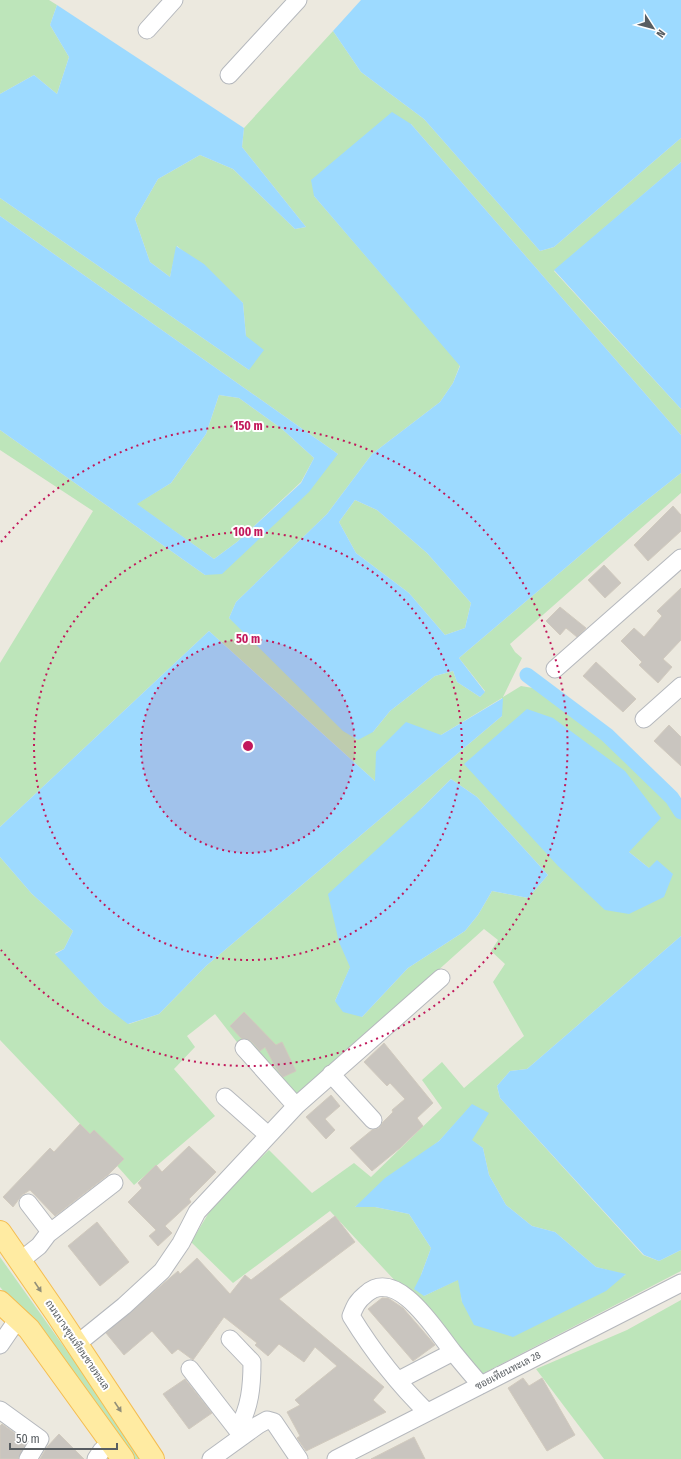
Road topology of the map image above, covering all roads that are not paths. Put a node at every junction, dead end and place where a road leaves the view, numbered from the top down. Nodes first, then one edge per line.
1 (174, 0) edge
2 (298, 0) edge
3 (147, 30) dead end
4 (229, 75) dead end
5 (681, 558) edge
6 (555, 670) dead end
7 (681, 686) edge
8 (644, 719) dead end
9 (441, 978) dead end
10 (244, 1048) dead end
11 (331, 1074) junction
12 (225, 1097) dead end
13 (296, 1106) junction
14 (373, 1120) dead end
15 (268, 1135) junction
16 (114, 1183) dead end
17 (28, 1202) dead end
18 (0, 1232) edge
19 (48, 1234) junction
20 (20, 1261) junction
21 (681, 1283) edge
22 (0, 1302) edge
23 (0, 1308) edge
24 (13, 1326) junction
25 (230, 1340) dead end
26 (77, 1344) junction
27 (0, 1345) edge
28 (453, 1352) junction
29 (190, 1369) dead end
30 (399, 1380) junction
31 (480, 1385) junction
32 (0, 1410) edge
33 (427, 1412) junction
34 (240, 1432) junction
35 (102, 1456) edge
36 (28, 1459) edge
37 (123, 1459) edge
38 (153, 1459) edge
39 (211, 1459) edge
40 (299, 1459) edge
41 (336, 1459) edge

1 - 3 street
2 - 4 street
5 - 6 street
7 - 8 street
9 - 11 street
10 - 13 street
11 - 13 street
11 - 14 street
12 - 15 street
13 - 15 street
15 - 26 street
16 - 19 street
17 - 19 street
18 - 20 main road, ถนนบางขุนเทียนชายทะเล
19 - 20 street
20 -> 26 main road, ถนนบางขุนเทียนชายทะเล
21 - 31 street, ซอยเทียนทะเล 28
22 - 37 main road
23 - 24 main road
24 - 27 street
24 - 35 main road
25 - 34 street
26 -> 38 main road, ถนนบางขุนเทียนชายทะเล
28 - 30 street
28 - 30 street
28 - 31 street
29 - 34 street
30 - 33 street
31 - 33 street, ซอยเทียนทะเล 28
32 - 36 street
33 - 41 street, ซอยเทียนทะเล 28
34 - 39 street
34 - 40 street

